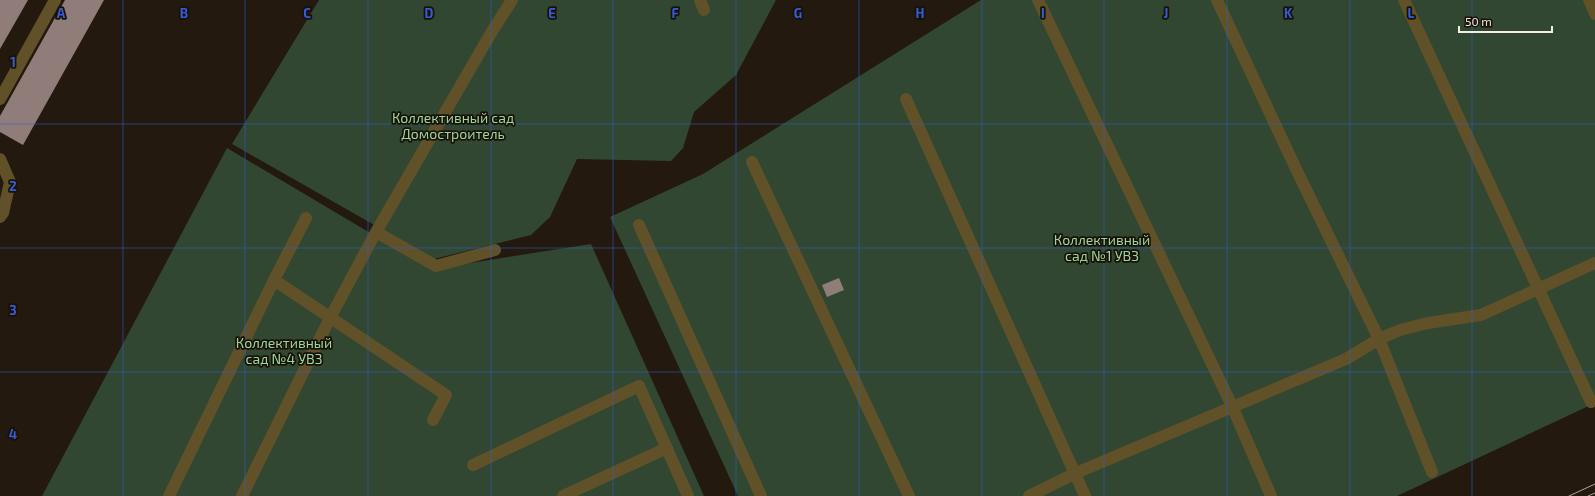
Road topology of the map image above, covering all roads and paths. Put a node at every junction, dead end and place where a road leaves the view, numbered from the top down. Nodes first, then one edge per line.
1 (55, 0) edge
2 (512, 0) edge
3 (1038, 0) edge
4 (1217, 0) edge
5 (1404, 0) edge
6 (1589, 0) edge
7 (1595, 14) edge
8 (0, 99) edge
9 (906, 99) dead end
10 (0, 159) edge
11 (752, 162) dead end
12 (0, 217) edge
13 (306, 218) dead end
14 (639, 226) dead end
15 (376, 232) junction
16 (495, 250) dead end
17 (1595, 263) edge
18 (274, 280) junction
19 (1540, 288) junction
20 (330, 318) junction
21 (1379, 339) junction
22 (1591, 402) dead end
23 (1232, 406) junction
24 (433, 420) dead end
25 (667, 448) junction
26 (473, 465) dead end
27 (1432, 472) dead end
28 (1076, 473) junction
29 (169, 496) edge
30 (242, 496) edge
31 (563, 496) edge
32 (688, 496) edge
33 (761, 496) edge
34 (909, 496) edge
35 (1029, 496) edge
36 (1085, 496) edge
37 (1271, 496) edge

1 - 8 street
2 - 15 street
3 - 23 street
4 - 21 street
5 - 19 street
6 - 7 street
9 - 28 street
10 - 12 street
11 - 34 street
13 - 18 street
14 - 33 street
15 - 16 street
15 - 20 street
17 - 19 street
18 - 20 street
18 - 29 street
19 - 21 street
19 - 22 street
20 - 24 street
20 - 30 street
21 - 23 street
21 - 27 street
23 - 28 street
23 - 37 street
25 - 26 street
25 - 31 street
25 - 32 street
28 - 35 street
28 - 36 street

